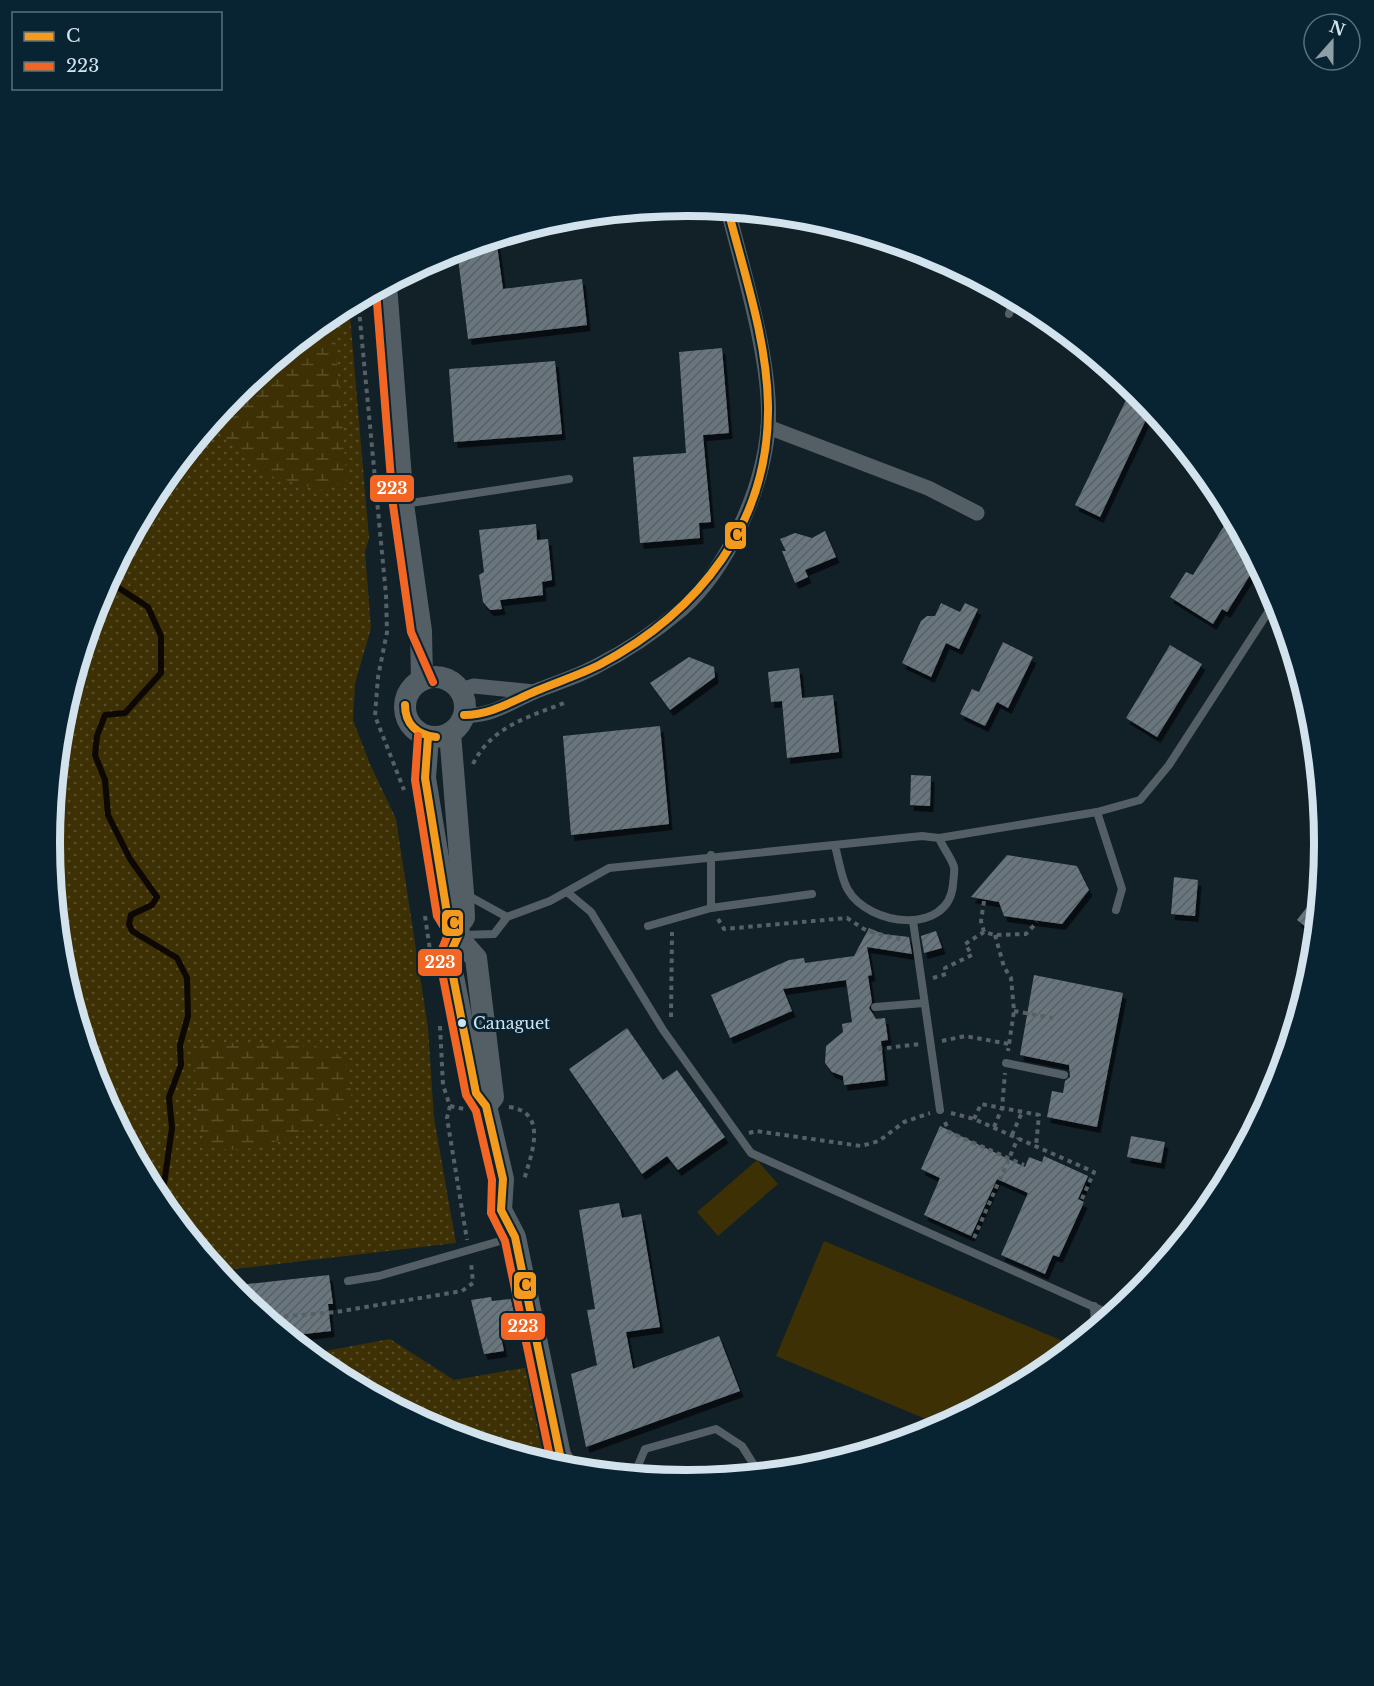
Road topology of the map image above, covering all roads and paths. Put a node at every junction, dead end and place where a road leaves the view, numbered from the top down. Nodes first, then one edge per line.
1 (730, 217) edge
2 (387, 293) edge
3 (1011, 307) edge
4 (359, 309) edge
5 (1009, 314) dead end
6 (768, 428) junction
7 (569, 479) dead end
8 (403, 504) junction
9 (977, 513) dead end
10 (1269, 611) edge
11 (442, 682) junction
12 (534, 692) junction
13 (564, 703) dead end
14 (464, 715) junction
15 (450, 733) junction
16 (428, 736) junction
17 (472, 765) dead end
18 (407, 799) dead end
19 (1097, 812) junction
20 (939, 838) junction
21 (835, 846) junction
22 (711, 855) junction
23 (567, 892) junction
24 (464, 893) junction
25 (812, 894) dead end
26 (984, 901) dead end
27 (424, 907) dead end
28 (711, 908) junction
29 (1116, 910) dead end
30 (507, 917) junction
31 (672, 919) junction
32 (913, 921) junction
33 (1037, 922) dead end
34 (648, 926) dead end
35 (984, 932) junction
36 (459, 934) junction
37 (995, 935) junction
38 (916, 939) junction
39 (430, 951) dead end
40 (921, 979) junction
41 (924, 1003) junction
42 (875, 1007) dead end
43 (1014, 1011) junction
44 (1053, 1018) dead end
45 (440, 1023) dead end
46 (663, 1030) junction
47 (1006, 1063) junction
48 (1064, 1075) dead end
49 (450, 1106) dead end
50 (1002, 1108) junction
51 (940, 1110) junction
52 (1022, 1112) junction
53 (974, 1119) junction
54 (994, 1127) junction
55 (1012, 1135) junction
56 (737, 1136) junction
57 (1018, 1138) junction
58 (1036, 1146) junction
59 (1009, 1158) junction
60 (1024, 1165) dead end
61 (1081, 1201) dead end
62 (515, 1237) junction
63 (974, 1238) dead end
64 (348, 1281) dead end
65 (1094, 1306) junction
66 (1103, 1311) edge
67 (1095, 1319) edge
68 (560, 1457) edge
69 (755, 1466) edge
70 (637, 1468) edge

1 - 6 street
2 - 8 main road
3 - 5 lane
4 - 18 path
6 - 9 street
6 - 12 street
7 - 8 lane
8 - 11 main road
10 - 19 lane
11 - 12 street
11 - 14 main road
11 - 16 main road
12 - 14 street
13 - 17 path
14 - 15 main road
15 - 16 main road
15 - 24 main road
16 - 36 main road
19 - 20 lane
19 - 29 lane
20 - 21 lane
20 - 32 lane
21 - 22 lane
21 - 32 lane
22 - 23 lane
22 - 28 lane
23 - 30 lane
23 - 46 lane
24 - 30 lane
24 - 36 main road
25 - 28 lane
26 - 35 path
27 - 39 path
28 - 31 lane
28 - 38 path
30 - 36 lane
31 - 34 lane
31 - 46 path
32 - 38 lane
33 - 37 path
35 - 37 path
35 - 40 path
36 - 62 main road
37 - 43 path
38 - 40 lane
40 - 41 lane
41 - 42 lane
41 - 51 lane
43 - 44 path
43 - 47 path
45 - 49 path
46 - 56 lane
47 - 48 lane
47 - 50 path
50 - 52 path
50 - 53 path
50 - 54 path
51 - 53 path
51 - 56 path
51 - 59 path
52 - 55 path
52 - 58 path
53 - 54 path
54 - 55 path
55 - 57 path
56 - 65 lane
57 - 58 path
57 - 59 path
58 - 61 path
59 - 60 path
59 - 63 path
62 - 64 lane
62 - 68 main road
65 - 66 lane
65 - 67 lane
69 - 70 lane

